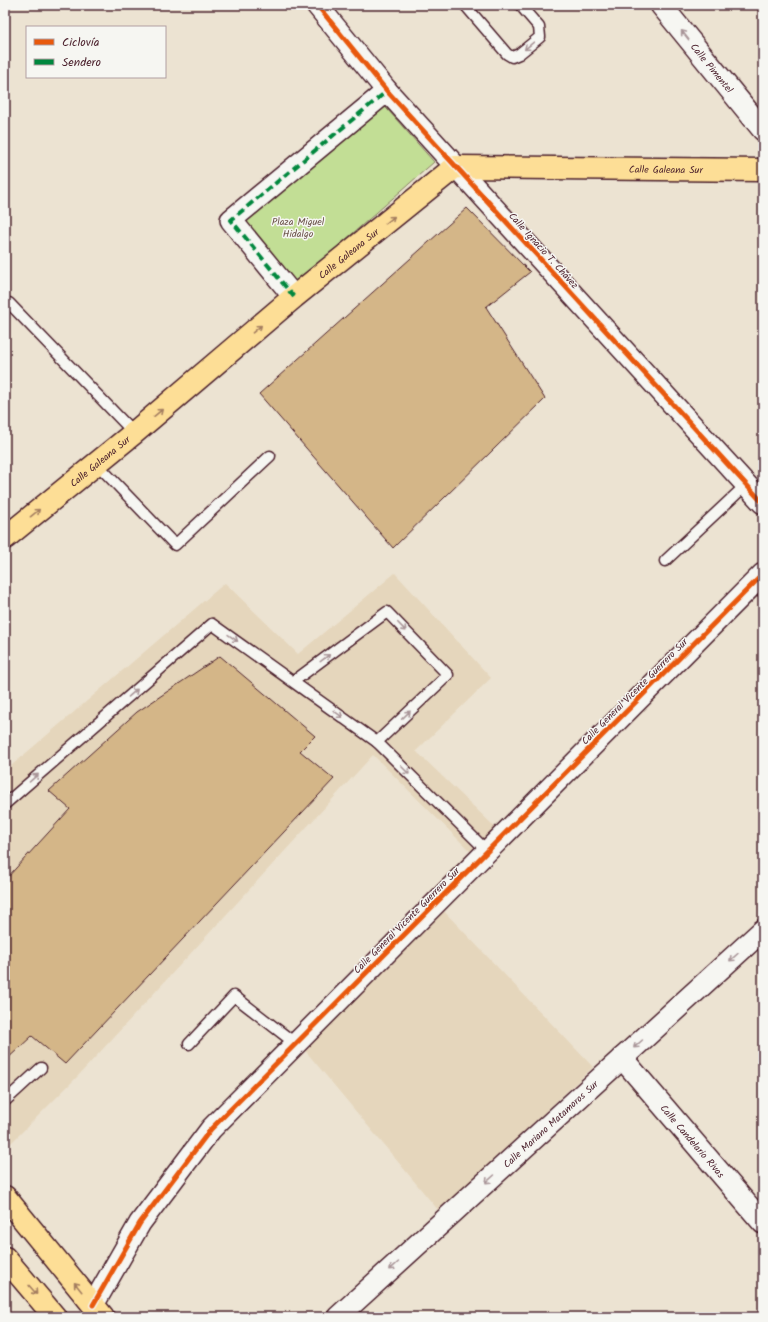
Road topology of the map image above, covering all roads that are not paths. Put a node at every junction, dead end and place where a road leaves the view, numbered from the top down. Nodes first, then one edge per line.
1 (317, 5) edge
2 (465, 5) edge
3 (520, 5) edge
4 (661, 5) edge
5 (387, 91) junction
6 (763, 130) edge
7 (455, 167) junction
8 (763, 170) edge
9 (294, 297) junction
10 (9, 303) dead end
11 (134, 433) junction
12 (270, 456) dead end
13 (97, 464) junction
14 (746, 485) junction
15 (763, 504) edge
16 (5, 538) edge
17 (665, 561) dead end
18 (763, 574) edge
19 (294, 682) junction
20 (378, 742) junction
21 (5, 804) edge
22 (487, 851) junction
23 (762, 934) edge
24 (189, 1044) dead end
25 (296, 1044) junction
26 (622, 1058) junction
27 (41, 1068) dead end
28 (5, 1101) edge
29 (5, 1198) edge
30 (763, 1223) edge
31 (5, 1258) edge
32 (98, 1311) edge
33 (55, 1317) edge
34 (338, 1317) edge

1 - 5 street, Calle Ignacio T. Chávez
3 -> 2 lane
6 -> 4 street, Calle Pimentel
5 - 7 street, Calle Ignacio T. Chávez
5 - 9 street
7 - 8 main road, Calle Galeana Sur
9 -> 7 main road, Calle Galeana Sur
7 - 14 street, Calle Ignacio T. Chávez
11 -> 9 main road, Calle Galeana Sur
10 - 11 lane
11 - 13 main road, Calle Galeana Sur
12 - 13 lane
16 -> 13 main road, Calle Galeana Sur
14 - 15 street, Calle Ignacio T. Chávez
14 - 17 lane
18 - 22 street, Calle General Vicente Guerrero Sur
19 -> 20 lane
19 - 20 lane
21 -> 19 lane
20 -> 22 lane
22 - 25 street, Calle General Vicente Guerrero Sur
23 -> 26 street, Calle Mariano Matamoros Sur
24 - 25 lane
25 - 32 street, Calle General Vicente Guerrero Sur
26 - 30 street, Calle Candelario Rivas
26 -> 34 street, Calle Mariano Matamoros Sur
27 - 28 lane
32 -> 29 main road
31 -> 33 main road

